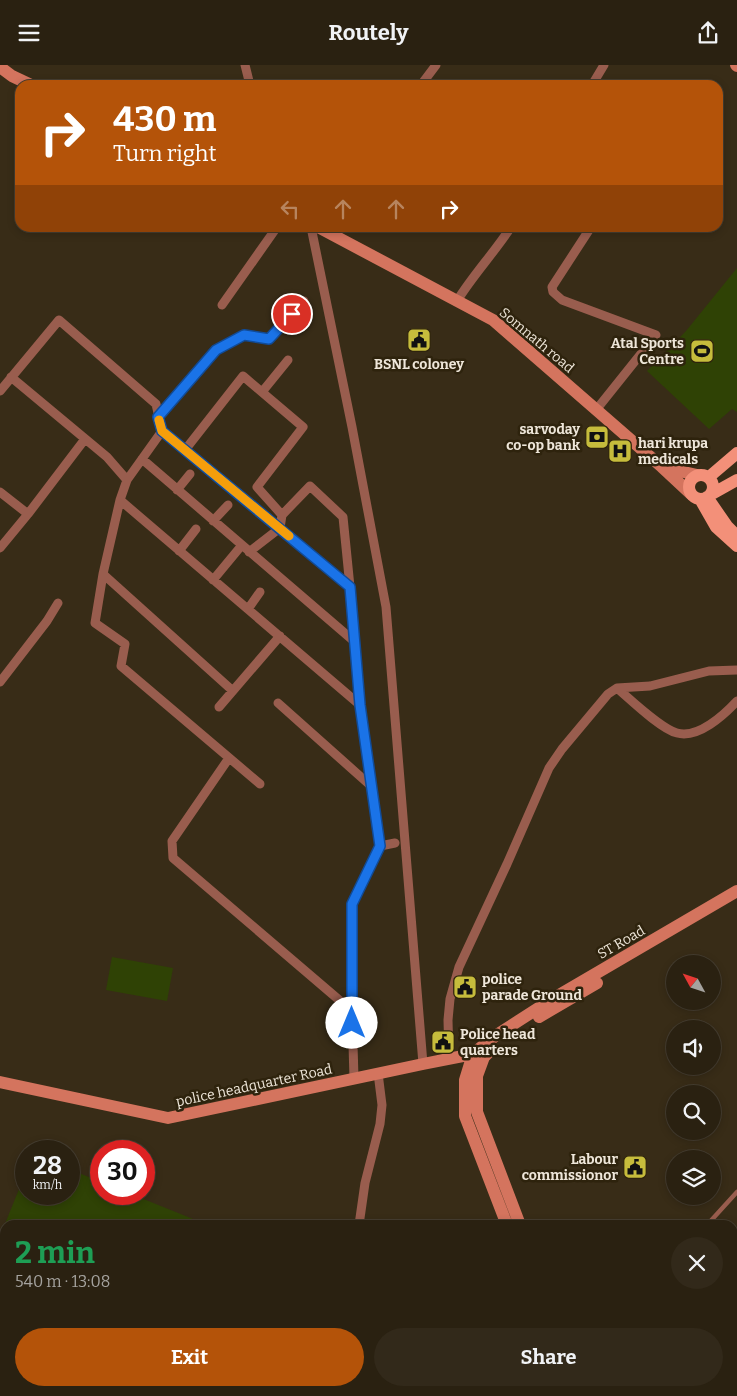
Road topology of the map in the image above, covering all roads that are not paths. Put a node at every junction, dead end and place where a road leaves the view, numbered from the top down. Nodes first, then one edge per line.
1 (245, 65) edge
2 (436, 65) edge
3 (604, 65) edge
4 (0, 67) edge
5 (20, 80) edge
6 (249, 80) edge
7 (425, 80) edge
8 (595, 80) edge
9 (273, 232) edge
10 (312, 232) edge
11 (327, 232) edge
12 (509, 232) edge
13 (588, 232) edge
14 (304, 301) dead end
15 (457, 301) junction
16 (222, 305) dead end
17 (288, 360) dead end
18 (11, 377) junction
19 (0, 391) edge
20 (262, 392) junction
21 (596, 410) junction
22 (158, 417) junction
23 (162, 431) junction
24 (85, 439) junction
25 (185, 450) junction
26 (737, 453) edge
27 (142, 459) junction
28 (662, 467) junction
29 (190, 474) dead end
30 (703, 476) junction
31 (127, 480) junction
32 (737, 480) edge
33 (177, 490) junction
34 (0, 492) edge
35 (702, 497) junction
36 (120, 500) junction
37 (228, 505) dead end
38 (28, 514) junction
39 (282, 515) junction
40 (213, 521) junction
41 (280, 528) junction
42 (196, 529) dead end
43 (737, 536) edge
44 (242, 545) junction
45 (737, 546) edge
46 (0, 548) edge
47 (179, 551) junction
48 (249, 552) junction
49 (104, 574) junction
50 (214, 580) junction
51 (350, 587) junction
52 (260, 592) dead end
53 (58, 603) dead end
54 (248, 609) junction
55 (280, 636) junction
56 (355, 642) junction
57 (737, 670) edge
58 (0, 683) edge
59 (617, 688) junction
60 (233, 691) junction
61 (737, 701) edge
62 (278, 703) dead end
63 (360, 705) junction
64 (220, 707) dead end
65 (229, 758) junction
66 (260, 784) dead end
67 (372, 786) junction
68 (395, 843) dead end
69 (380, 846) junction
70 (737, 891) edge
71 (737, 900) edge
72 (352, 1011) junction
73 (479, 1056) junction
74 (449, 1059) junction
75 (423, 1064) junction
76 (378, 1073) junction
77 (354, 1078) junction
78 (0, 1082) edge
79 (737, 1192) edge
80 (360, 1220) edge
81 (505, 1220) edge
82 (518, 1220) edge
83 (712, 1220) edge

1 - 6 street
2 - 7 street
3 - 8 street
4 - 5 street
9 - 16 street
10 - 75 street
11 - 15 street, Somnath road
12 - 15 street
13 - 21 street
14 - 22 street
15 - 21 street, Somnath road
17 - 20 street
18 - 19 street
18 - 22 street
18 - 24 street
20 - 25 street
20 - 39 street
21 - 28 street, Somnath road
22 - 23 street
23 - 25 street
23 - 27 street
24 - 31 street
24 - 38 street
25 - 41 street
26 - 30 main road
27 - 31 street
27 - 33 street
28 - 30 street, Somnath road
28 - 35 street
29 - 33 street
30 - 35 main road
30 - 35 main road
31 - 36 street
32 - 35 main road
33 - 40 street
34 - 38 street
35 - 43 main road
35 - 45 main road
36 - 47 street
36 - 49 street
37 - 40 street
38 - 46 street
39 - 41 street
39 - 51 street
40 - 44 street
41 - 48 street
41 - 51 street
42 - 47 street
44 - 48 street
44 - 50 street
47 - 50 street
48 - 56 street
49 - 60 street
49 - 65 street
50 - 54 street
51 - 56 street
52 - 54 street
53 - 58 street
54 - 55 street
55 - 60 street
55 - 63 street
56 - 63 street
57 - 59 street
59 - 61 street
59 - 74 street
60 - 64 street
62 - 67 street
63 - 67 street
65 - 66 street
65 - 72 street
67 - 69 street
68 - 69 street
69 - 72 street
70 - 73 street, ST Road
71 - 73 street, ST Road
72 - 77 street
73 - 74 street, police headquarter Road
73 - 81 street, ST Road
73 - 82 street
74 - 75 street, police headquarter Road
75 - 76 street, police headquarter Road
76 - 77 street, police headquarter Road
76 - 80 street
77 - 78 street, police headquarter Road
79 - 83 lane

